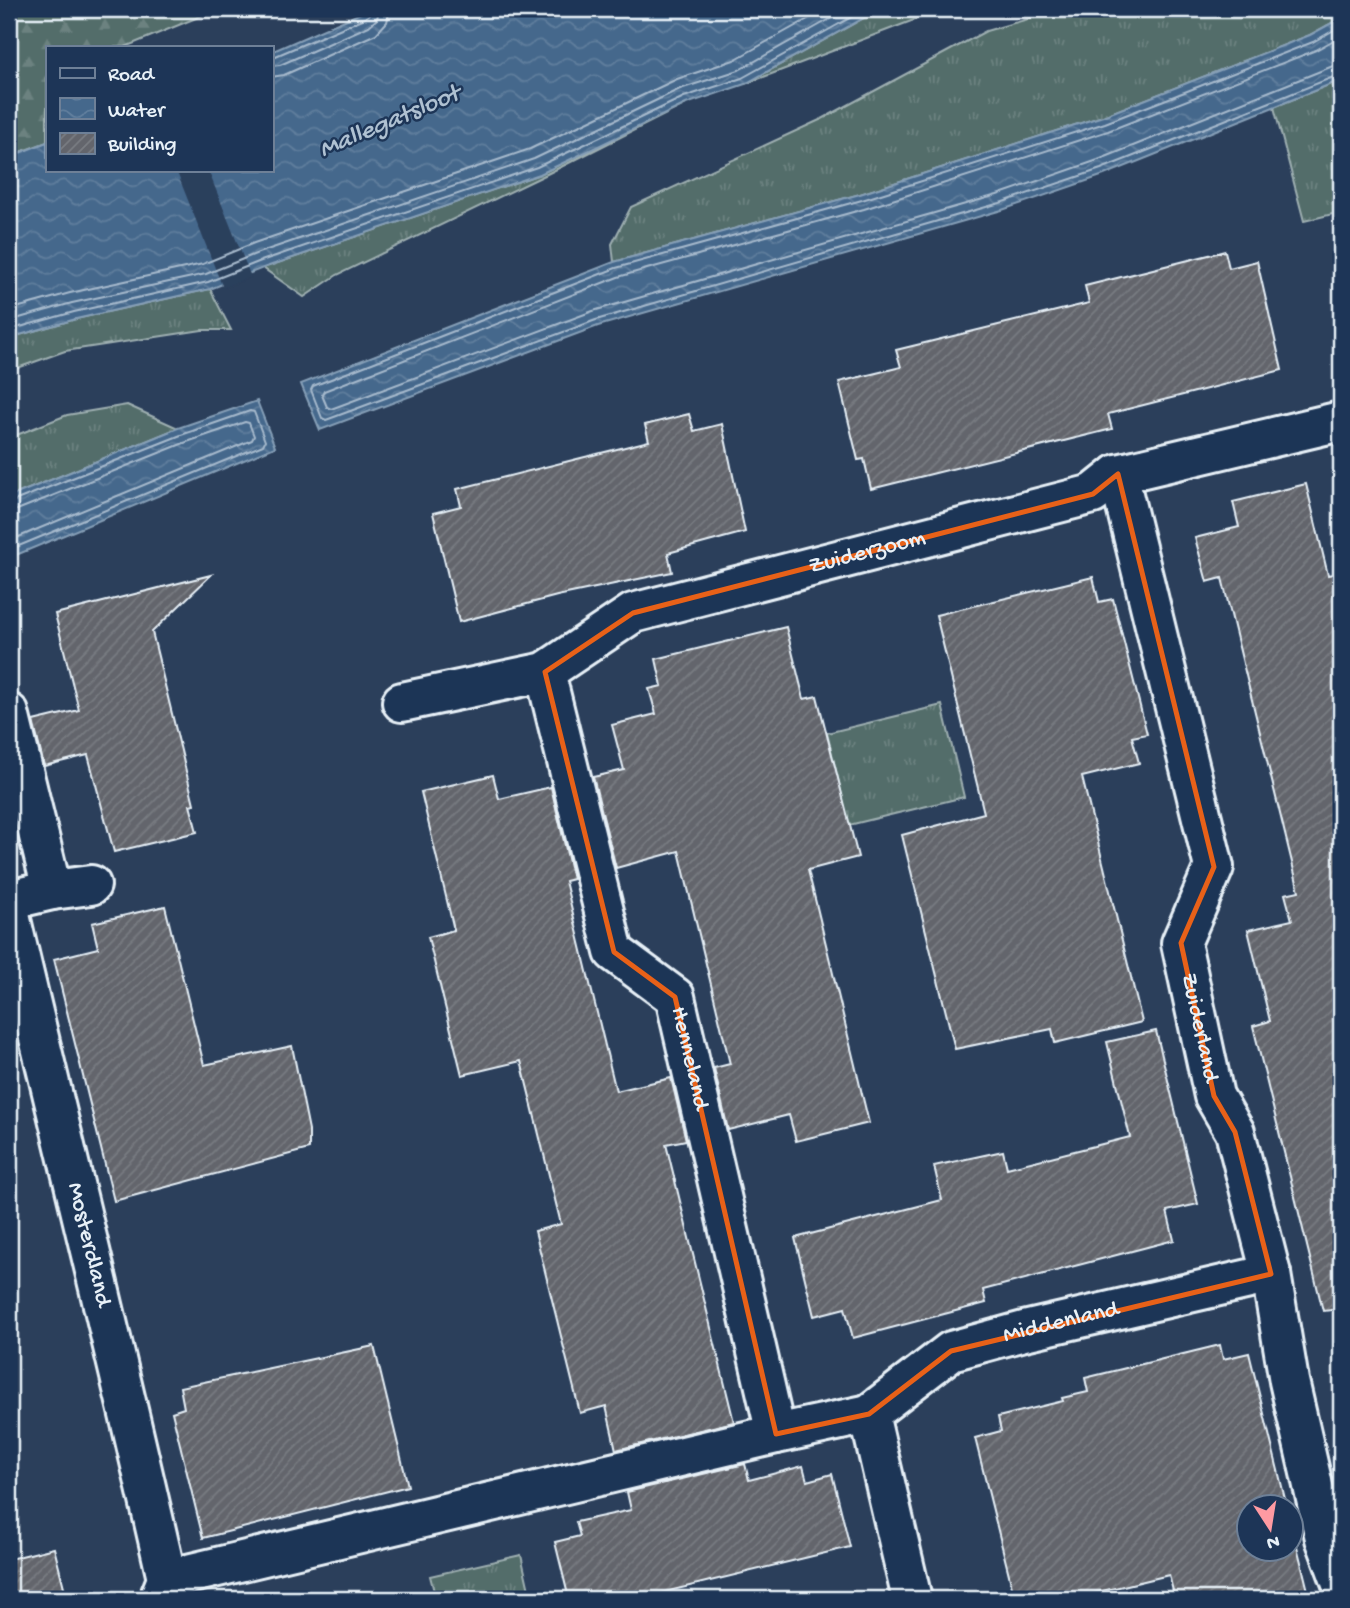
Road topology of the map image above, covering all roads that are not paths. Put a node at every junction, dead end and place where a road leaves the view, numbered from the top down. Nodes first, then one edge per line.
1 (1341, 421) edge
2 (1118, 474) junction
3 (545, 672) junction
4 (402, 702) dead end
5 (9, 713) edge
6 (91, 885) dead end
7 (52, 890) junction
8 (9, 900) edge
9 (9, 911) edge
10 (1271, 1274) junction
11 (869, 1414) junction
12 (776, 1434) junction
13 (1341, 1581) edge
14 (163, 1589) edge
15 (912, 1599) edge

1 - 2 street, Zuiderzoom
2 - 3 street, Zuiderzoom
2 - 10 street, Zuiderland
3 - 4 street, Zuiderzoom
3 - 12 street, Henneland
5 - 7 street
6 - 7 street
7 - 8 street
9 - 14 street, Mosterdland
10 - 11 street, Middenland
10 - 13 street, Zuiderland
11 - 12 street
11 - 15 street
12 - 14 street, Mosterdland

